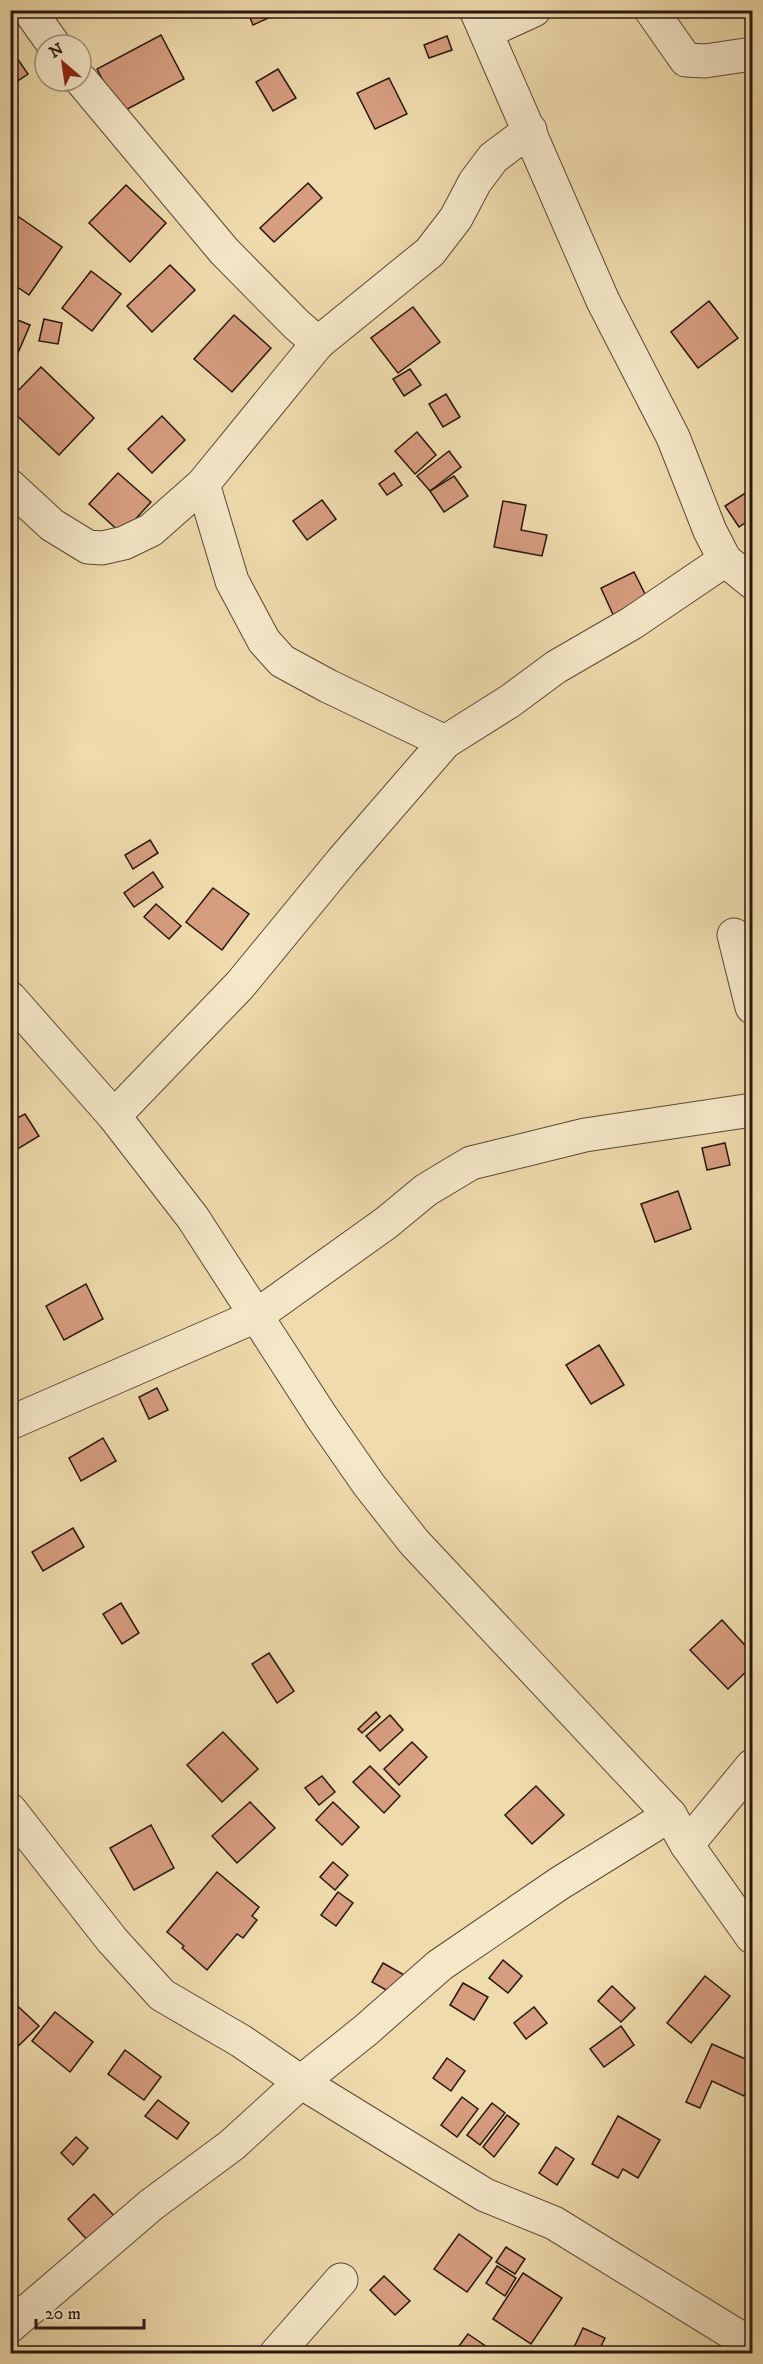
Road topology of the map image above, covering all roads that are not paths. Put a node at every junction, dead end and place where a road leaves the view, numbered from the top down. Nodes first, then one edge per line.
1 (28, 10) edge
2 (534, 10) edge
3 (651, 10) edge
4 (481, 21) edge
5 (45, 33) edge
6 (753, 54) edge
7 (92, 93) edge
8 (530, 130) junction
9 (318, 343) junction
10 (203, 484) junction
11 (10, 486) edge
12 (724, 560) junction
13 (753, 582) edge
14 (445, 742) junction
15 (734, 935) dead end
16 (13, 1004) edge
17 (753, 1007) edge
18 (753, 1110) edge
19 (114, 1116) junction
20 (256, 1316) junction
21 (10, 1423) edge
22 (753, 1766) edge
23 (10, 1810) edge
24 (670, 1815) junction
25 (687, 1845) junction
26 (753, 1937) edge
27 (301, 2082) junction
28 (341, 2280) dead end
29 (10, 2325) edge
30 (753, 2345) edge
31 (276, 2354) edge

1 - 5 street
2 - 4 street
3 - 6 street
4 - 8 street
7 - 9 street
8 - 9 street
8 - 12 street
9 - 10 street
10 - 11 street
10 - 14 street
12 - 13 street
12 - 14 street
14 - 19 street
15 - 17 street
16 - 19 street
18 - 20 street
19 - 20 street
20 - 21 street
20 - 24 street
22 - 25 street
23 - 27 street
24 - 25 street
24 - 27 street
25 - 26 street
27 - 29 street
27 - 30 street
28 - 31 street

